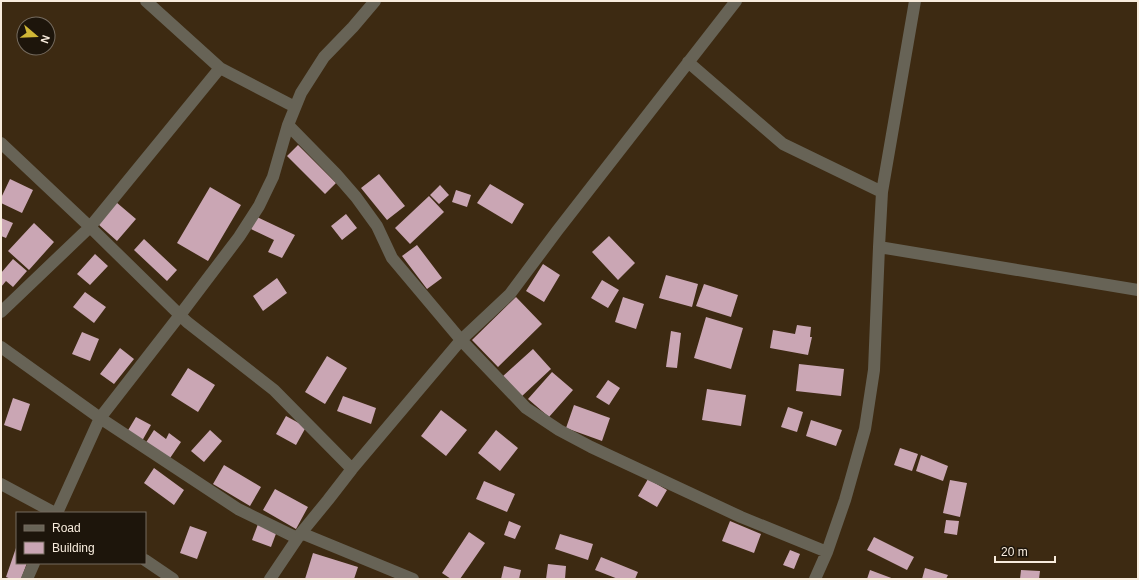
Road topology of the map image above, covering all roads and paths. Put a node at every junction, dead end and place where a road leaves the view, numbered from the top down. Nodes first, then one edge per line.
1 (146, 1) edge
2 (375, 1) edge
3 (736, 1) edge
4 (915, 1) edge
5 (688, 62) junction
6 (220, 68) junction
7 (295, 107) junction
8 (288, 125) junction
9 (1, 143) edge
10 (882, 192) junction
11 (90, 227) junction
12 (879, 247) junction
13 (1138, 290) edge
14 (1, 312) edge
15 (180, 316) junction
16 (461, 340) junction
17 (1, 347) edge
18 (100, 418) junction
19 (352, 469) junction
20 (1, 484) edge
21 (54, 512) edge
22 (56, 512) edge
23 (299, 536) junction
24 (827, 552) junction
25 (146, 561) edge
26 (34, 564) edge
27 (27, 579) edge
28 (173, 579) edge
29 (270, 579) edge
30 (413, 579) edge
31 (815, 579) edge

1 - 6 street
2 - 7 street
3 - 5 street
4 - 10 street
5 - 10 street
5 - 16 street
6 - 7 street
6 - 11 street
7 - 8 street
8 - 15 street
8 - 16 street
9 - 11 street
10 - 12 street
11 - 14 street
11 - 15 street
12 - 13 street
12 - 24 street
15 - 18 street
15 - 19 street
16 - 19 street
16 - 24 street
17 - 18 street
18 - 22 street
18 - 23 street
19 - 23 street
20 - 21 street
23 - 29 street
23 - 30 street
24 - 31 street
25 - 28 street
26 - 27 street

